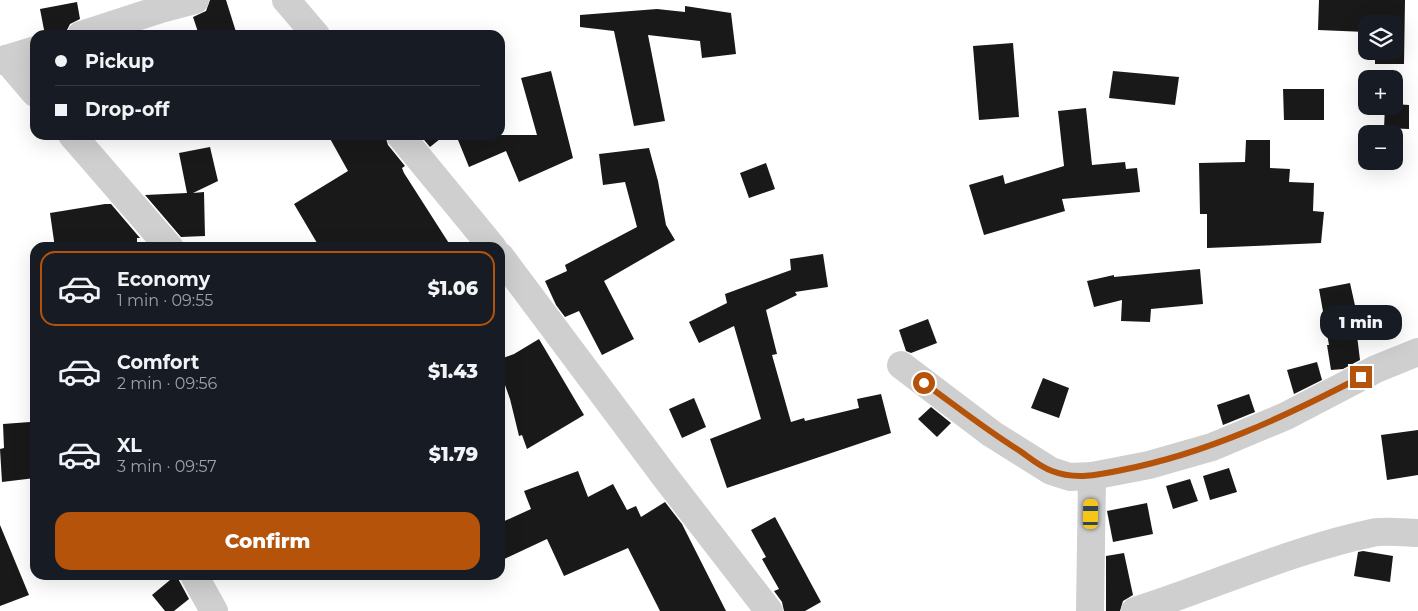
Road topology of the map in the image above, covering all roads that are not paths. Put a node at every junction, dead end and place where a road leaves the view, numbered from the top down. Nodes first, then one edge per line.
1 (195, 0) edge
2 (286, 0) edge
3 (95, 30) edge
4 (312, 30) edge
5 (30, 52) edge
6 (3, 60) edge
7 (30, 88) edge
8 (76, 140) edge
9 (404, 140) edge
10 (165, 242) edge
11 (489, 242) edge
12 (505, 263) edge
13 (1418, 352) edge
14 (901, 366) dead end
15 (1092, 476) junction
16 (1418, 533) edge
17 (197, 580) edge
18 (1204, 601) edge
19 (214, 611) edge
20 (769, 611) edge
21 (1090, 611) edge
22 (1135, 611) edge

1 - 3 street
2 - 4 street
5 - 6 street
6 - 7 street
8 - 10 street
9 - 11 street
12 - 20 street
13 - 15 street
14 - 15 street
15 - 21 street
16 - 18 street
17 - 19 street
18 - 22 street

